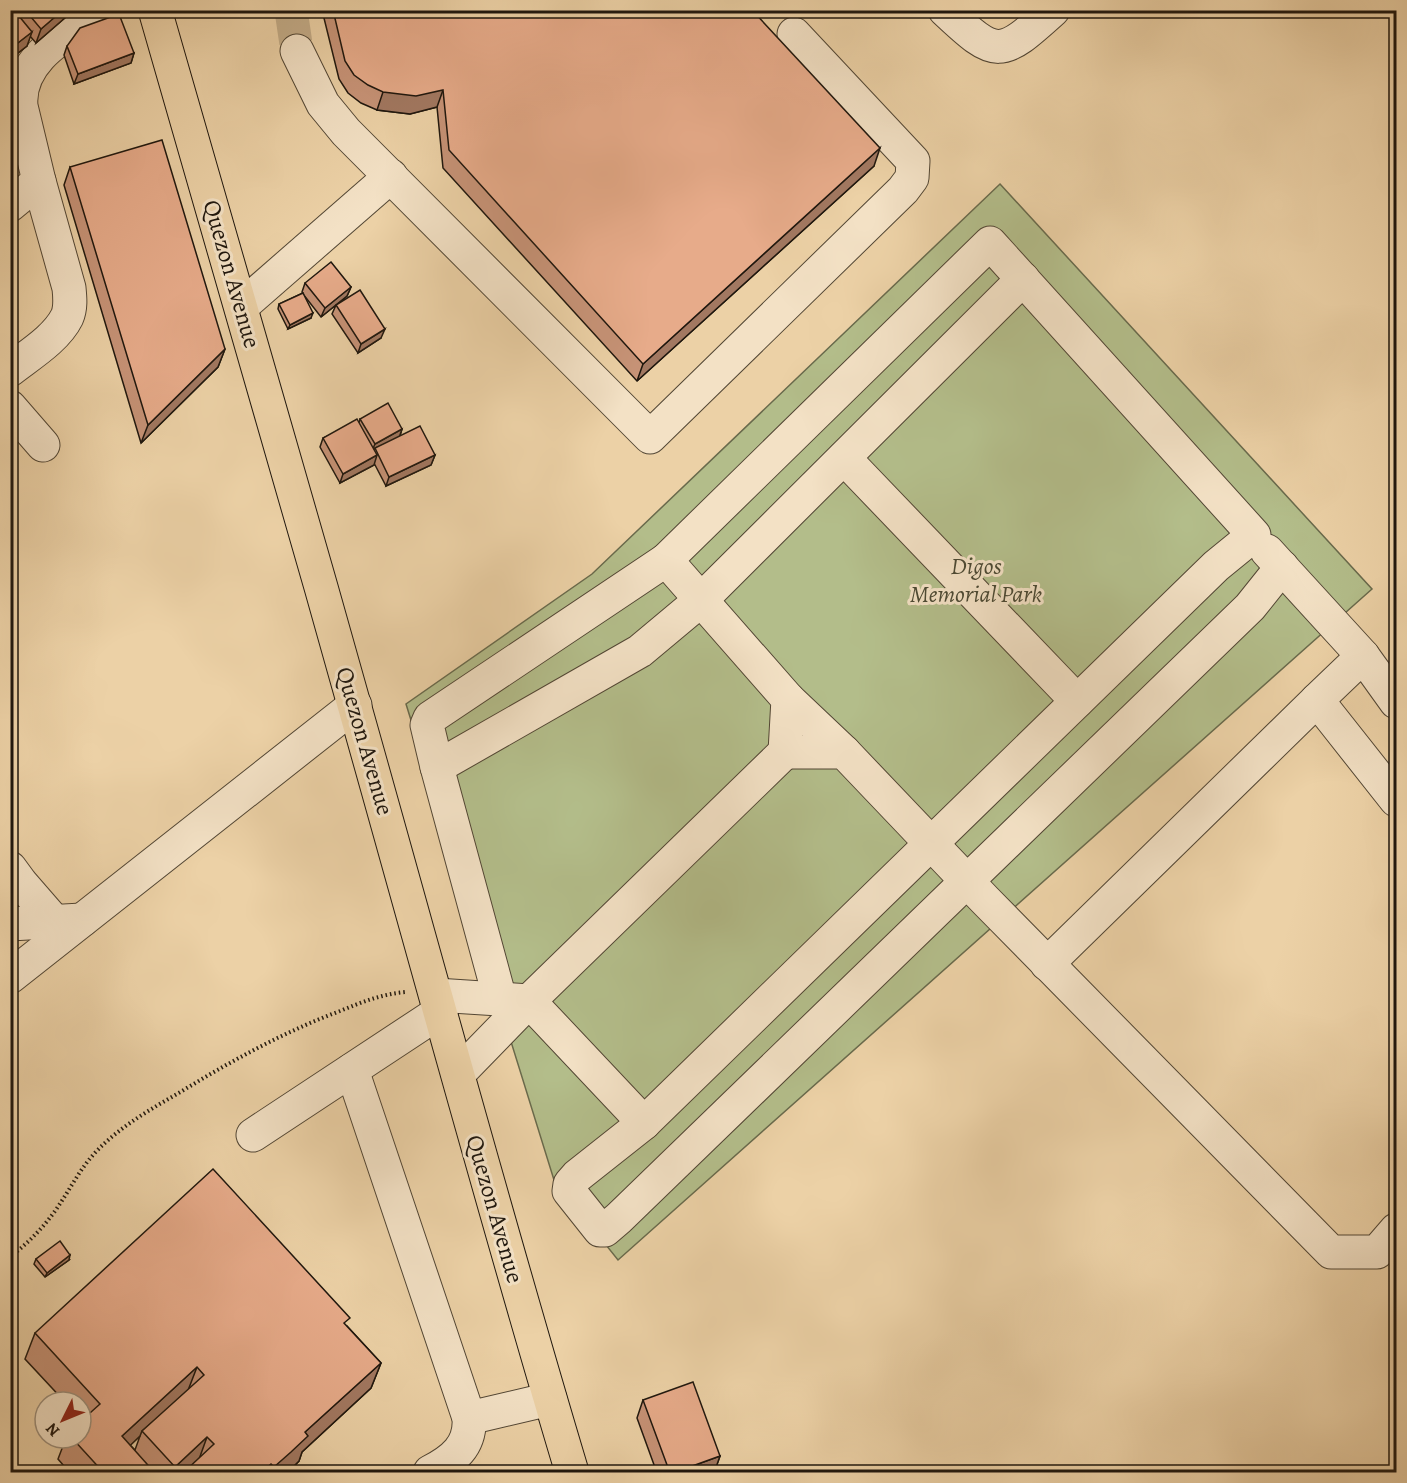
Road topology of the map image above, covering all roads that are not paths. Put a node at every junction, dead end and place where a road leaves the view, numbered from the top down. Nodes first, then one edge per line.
1 (101, 10) edge
2 (155, 10) edge
3 (945, 10) edge
4 (1053, 10) edge
5 (794, 34) dead end
6 (297, 51) tunnel mouth
7 (391, 176) junction
8 (39, 181) junction
9 (10, 205) edge
10 (1023, 279) junction
11 (242, 306) junction
12 (10, 370) edge
13 (10, 407) edge
14 (43, 445) dead end
15 (844, 458) junction
16 (1254, 536) junction
17 (666, 560) junction
18 (1282, 567) junction
19 (701, 600) junction
20 (1363, 656) junction
21 (788, 699) junction
22 (1317, 700) junction
23 (1077, 702) junction
24 (1396, 702) edge
25 (355, 705) junction
26 (785, 752) junction
27 (844, 752) junction
28 (437, 767) junction
29 (1396, 800) edge
30 (931, 844) junction
31 (10, 868) edge
32 (966, 881) junction
33 (68, 920) junction
34 (10, 924) edge
35 (1047, 964) junction
36 (10, 977) edge
37 (515, 1000) junction
38 (438, 1003) junction
39 (352, 1070) junction
40 (458, 1074) junction
41 (644, 1122) junction
42 (253, 1135) dead end
43 (1396, 1230) edge
44 (550, 1399) junction
45 (469, 1418) junction
46 (430, 1473) edge
47 (572, 1473) edge

1 - 8 street
2 - 11 main road, Quezon Avenue
3 - 4 street
5 - 7 street
6 - 7 street
7 - 11 street
8 - 9 street
8 - 12 street
10 - 15 street
10 - 16 street
10 - 17 street
11 - 25 main road, Quezon Avenue
13 - 14 street
15 - 19 street
15 - 23 street
16 - 18 street
16 - 23 street
17 - 19 street
17 - 28 street
18 - 20 street
18 - 32 street
19 - 21 street
19 - 28 street
20 - 22 street
20 - 24 street
21 - 26 street
21 - 27 street
22 - 29 street
22 - 35 street
23 - 30 street
25 - 33 street
25 - 38 main road, Quezon Avenue
26 - 27 street
26 - 37 street
27 - 30 street
28 - 37 street
30 - 32 street
30 - 41 street
31 - 33 street
32 - 35 street
32 - 41 street
33 - 34 street
33 - 36 street
35 - 43 street
37 - 38 street
37 - 40 street
37 - 41 street
38 - 39 street
38 - 40 main road, Quezon Avenue
39 - 42 street
39 - 45 street
40 - 44 main road, Quezon Avenue
44 - 45 street
44 - 47 main road, Quezon Avenue
45 - 46 street

